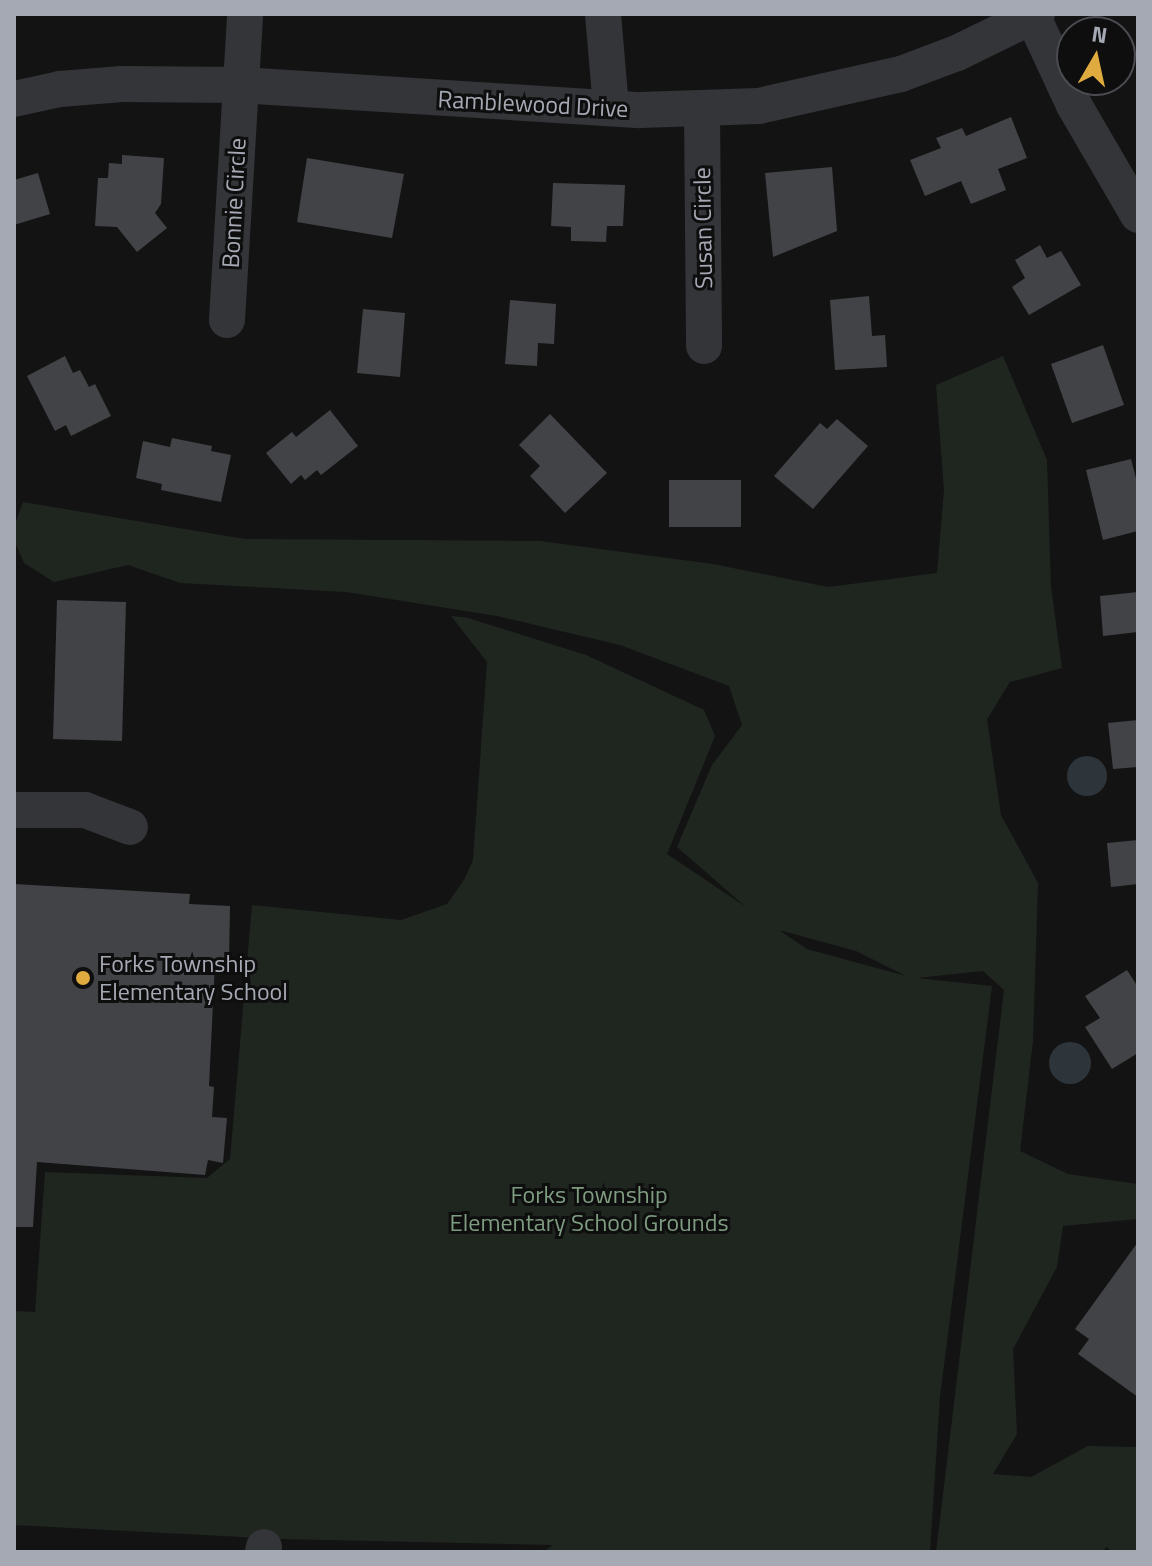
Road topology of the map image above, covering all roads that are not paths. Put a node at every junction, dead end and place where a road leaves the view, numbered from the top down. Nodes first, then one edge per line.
1 (245, 14) edge
2 (603, 14) edge
3 (1035, 16) edge
4 (240, 85) junction
5 (14, 99) edge
6 (611, 108) junction
7 (702, 110) junction
8 (1138, 215) edge
9 (227, 320) dead end
10 (704, 346) dead end
11 (14, 810) edge
12 (130, 827) dead end

1 - 4 street, Bonnie Circle
2 - 6 street
3 - 7 street, Ramblewood Drive
3 - 8 street
4 - 5 street, Ramblewood Drive
4 - 6 street, Ramblewood Drive
4 - 9 street, Bonnie Circle
6 - 7 street, Ramblewood Drive
7 - 10 street, Susan Circle
11 - 12 street

